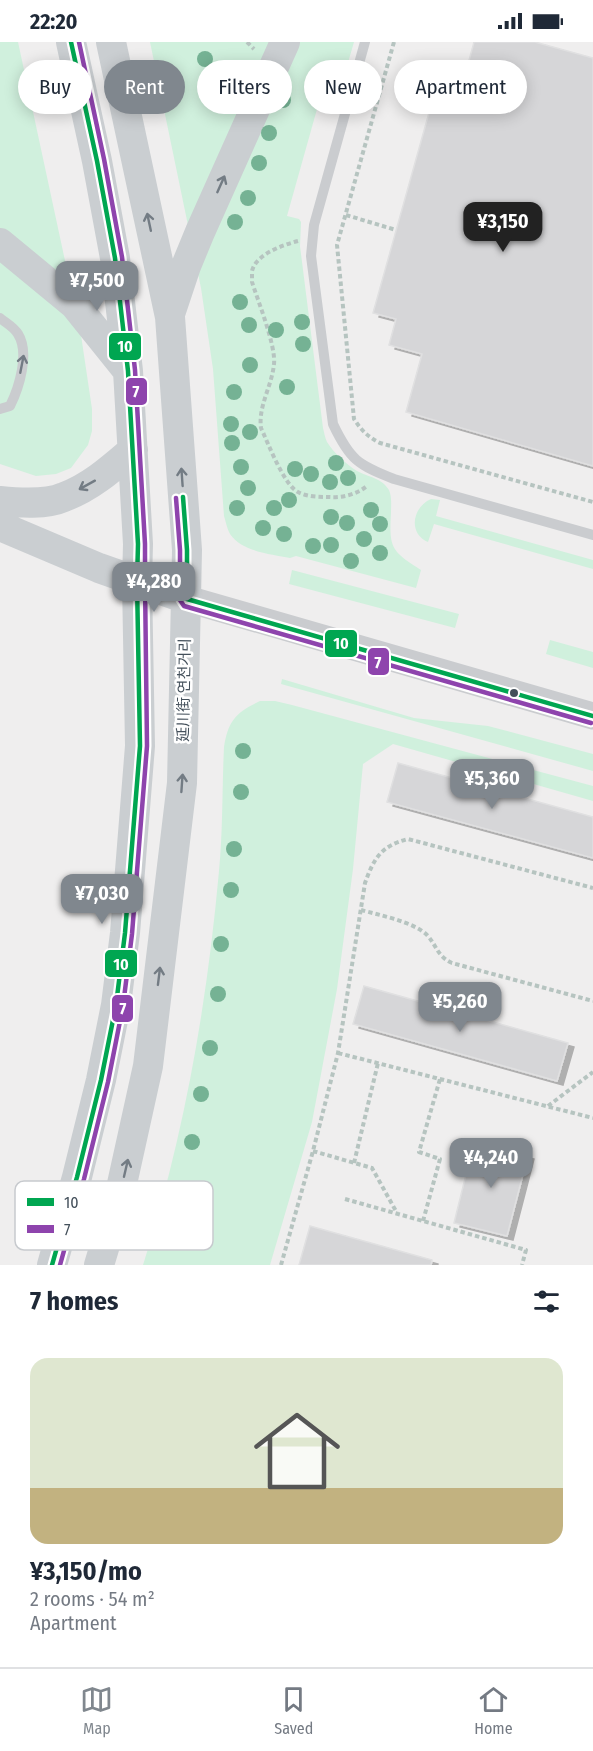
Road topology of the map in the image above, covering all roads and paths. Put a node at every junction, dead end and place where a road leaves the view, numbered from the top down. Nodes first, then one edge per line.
1 (71, 42) edge
2 (111, 42) edge
3 (285, 42) edge
4 (365, 42) edge
5 (394, 42) edge
6 (346, 215) junction
7 (396, 230) dead end
8 (313, 238) junction
9 (0, 243) edge
10 (170, 317) junction
11 (0, 318) edge
12 (128, 371) junction
13 (0, 410) edge
14 (133, 450) junction
15 (380, 474) junction
16 (0, 501) edge
17 (593, 502) edge
18 (0, 526) edge
19 (593, 535) edge
20 (137, 582) junction
21 (187, 598) junction
22 (593, 716) edge
23 (593, 888) edge
24 (361, 910) junction
25 (593, 1001) edge
26 (338, 1053) junction
27 (378, 1063) junction
28 (593, 1072) edge
29 (440, 1079) junction
30 (548, 1106) junction
31 (593, 1118) edge
32 (313, 1151) junction
33 (354, 1163) junction
34 (75, 1181) edge
35 (123, 1181) edge
36 (345, 1199) dead end
37 (397, 1214) junction
38 (423, 1221) junction
39 (56, 1250) edge
40 (104, 1250) edge
41 (52, 1265) edge
42 (99, 1265) edge
43 (281, 1265) edge
44 (522, 1265) edge

1 - 12 main road
10 -> 2 main road, 延川街 연천거리
10 -> 3 main road
4 - 8 lane
5 - 6 path
6 - 7 path
6 - 17 path
8 - 15 lane
8 - 15 path
9 - 12 main road
21 -> 10 main road, 延川街 연천거리
13 -> 11 lane
12 - 14 main road
14 -> 16 main road
14 - 20 main road
15 - 19 lane
18 - 20 main road
20 - 21 main road
20 - 34 main road
21 - 22 street
35 -> 21 main road, 延川街 연천거리
23 - 24 path
24 - 25 path
24 - 26 path
26 - 27 path
26 - 32 path
27 - 29 path
27 - 33 path
28 - 30 path
29 - 30 path
29 - 38 path
30 - 31 path
32 - 33 path
32 - 43 path
33 - 37 path
36 - 37 path
37 - 38 path
38 - 44 path
39 - 41 main road
42 -> 40 main road, 延川街 연천거리

